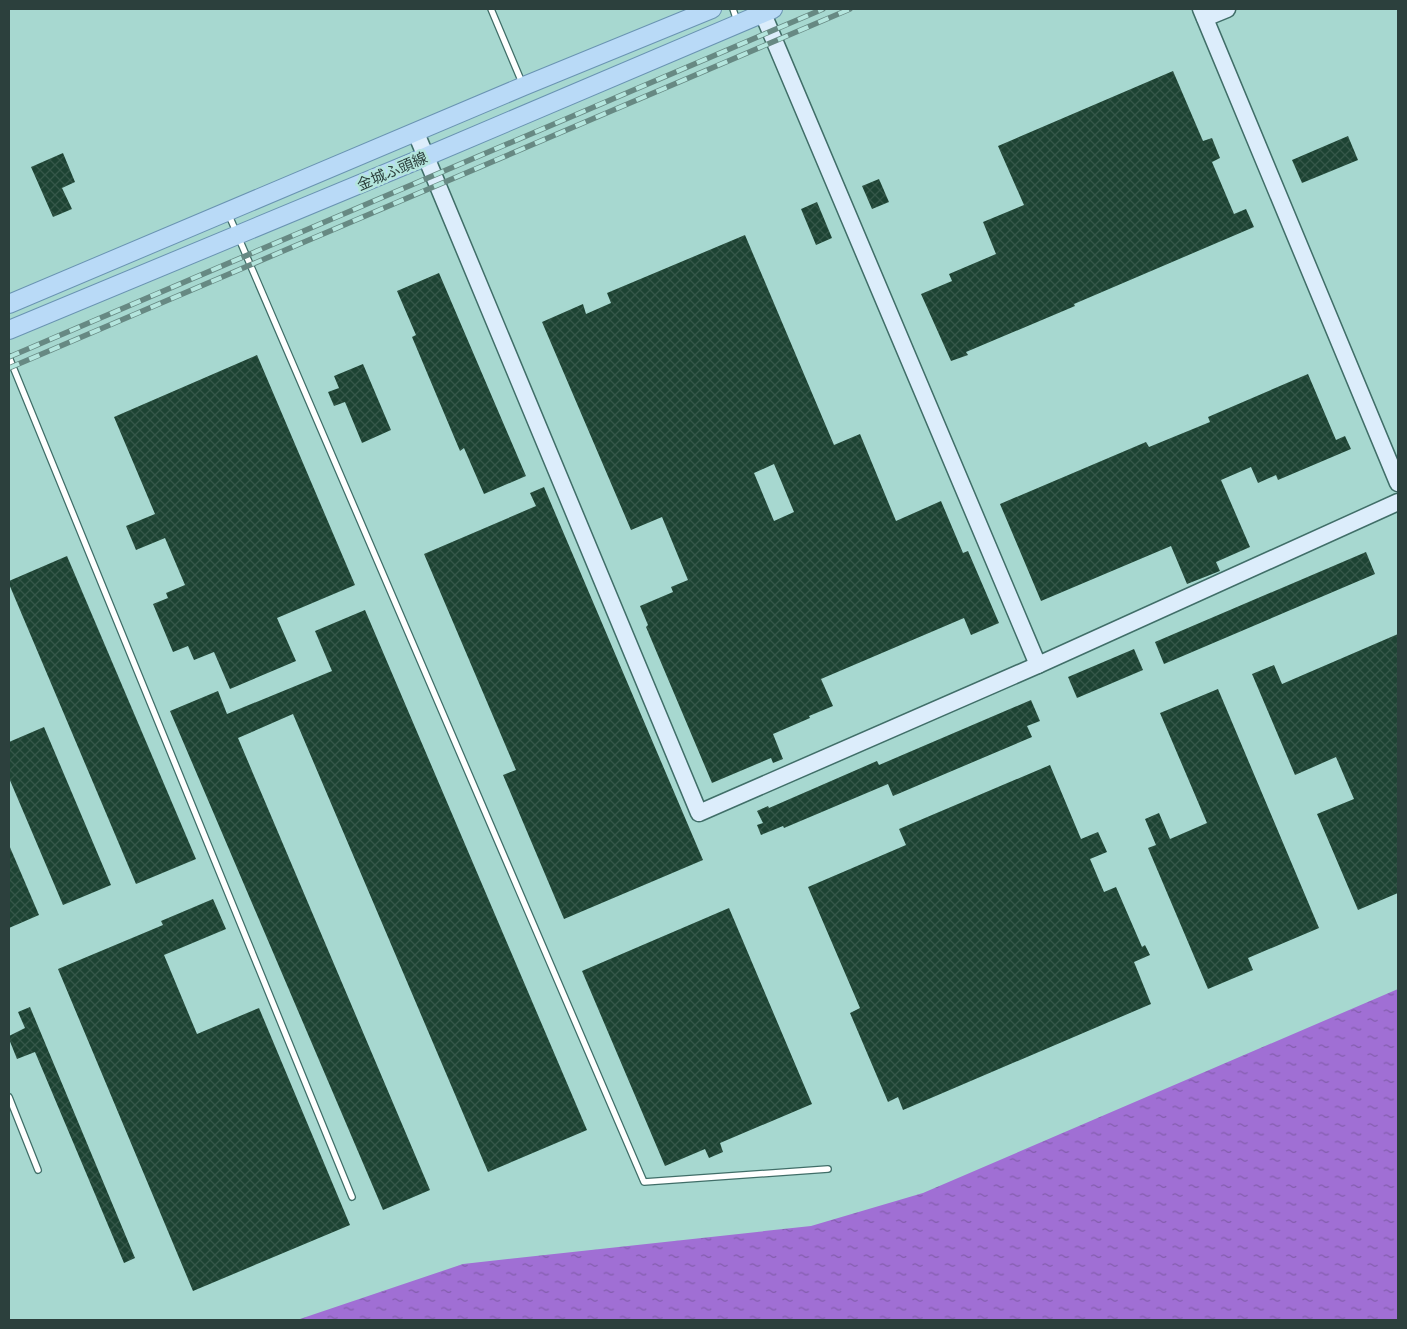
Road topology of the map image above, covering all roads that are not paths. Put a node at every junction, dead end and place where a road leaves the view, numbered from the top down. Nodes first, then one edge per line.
1 (491, 9) edge
2 (712, 9) edge
3 (1227, 9) edge
4 (766, 10) edge
5 (1203, 14) edge
6 (736, 16) edge
7 (524, 86) junction
8 (416, 133) junction
9 (425, 157) junction
10 (227, 211) junction
11 (237, 235) junction
12 (9, 304) edge
13 (9, 330) edge
14 (9, 357) edge
15 (1398, 483) edge
16 (1398, 502) edge
17 (1038, 665) junction
18 (9, 1096) edge
19 (828, 1169) dead end
20 (38, 1170) dead end
21 (352, 1197) dead end

1 - 7 lane
2 - 7 main road, 金城ふ頭線
3 - 5 street
4 - 6 main road, 金城ふ頭線
4 - 17 street
5 - 15 street
6 - 9 main road, 金城ふ頭線
7 - 8 main road, 金城ふ頭線
8 - 9 street
8 - 10 main road, 金城ふ頭線
9 - 11 main road, 金城ふ頭線
9 - 17 street
10 - 11 lane
10 - 12 main road, 金城ふ頭線
11 - 13 main road, 金城ふ頭線
11 - 19 lane
14 - 21 lane
16 - 17 street
18 - 20 lane

